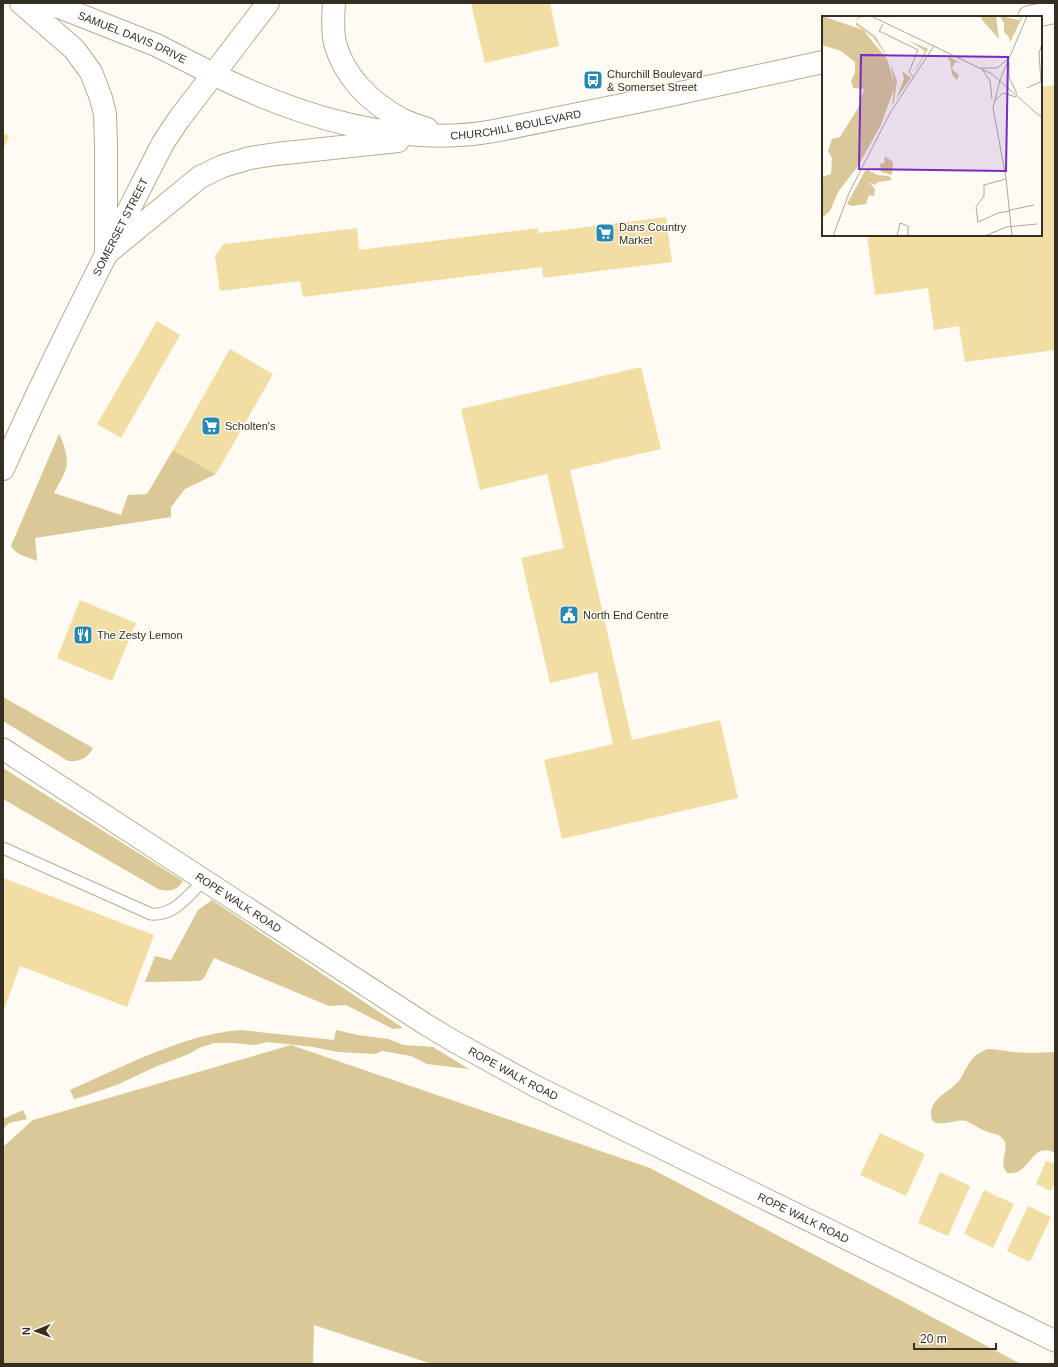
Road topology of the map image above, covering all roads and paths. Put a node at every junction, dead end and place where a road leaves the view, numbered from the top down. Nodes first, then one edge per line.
1 (21, 3) edge
2 (50, 3) edge
3 (268, 3) edge
4 (334, 3) edge
5 (1055, 12) edge
6 (1034, 16) edge
7 (822, 62) edge
8 (213, 74) junction
9 (442, 136) junction
10 (106, 254) junction
11 (3, 469) edge
12 (3, 749) edge
13 (3, 848) edge
14 (204, 880) junction
15 (1055, 1341) edge

1 - 10 street
2 - 8 street, SAMUEL DAVIS DRIVE
3 - 8 street, SOMERSET STREET
4 - 9 street
5 - 6 street
7 - 9 street, CHURCHILL BOULEVARD
8 - 9 street, CHURCHILL BOULEVARD
8 - 10 street, SOMERSET STREET
9 - 10 street
10 - 11 street, SOMERSET STREET
12 - 14 street, ROPE WALK ROAD
13 - 14 lane
14 - 15 street, ROPE WALK ROAD

